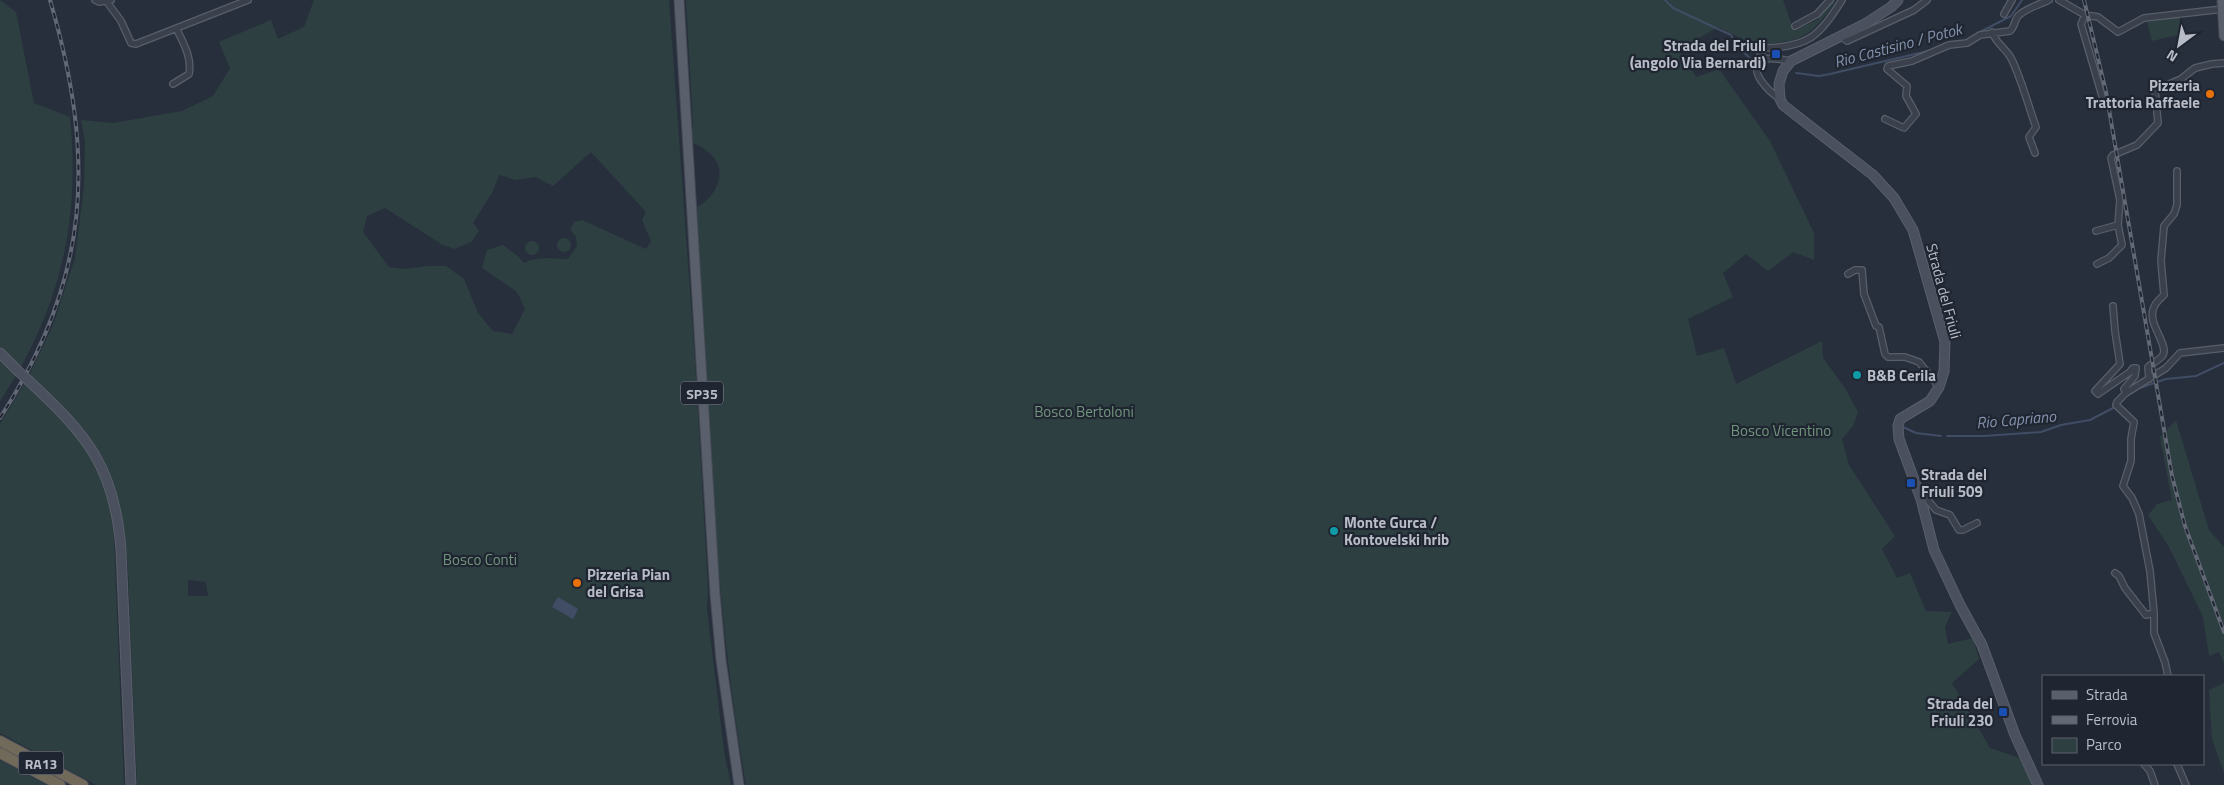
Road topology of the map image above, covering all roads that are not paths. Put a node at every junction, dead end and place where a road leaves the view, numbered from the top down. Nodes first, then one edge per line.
1 (95, 0) edge
2 (248, 0) edge
3 (679, 0) edge
4 (1830, 0) edge
5 (1842, 0) edge
6 (1898, 0) edge
7 (1927, 0) edge
8 (2012, 0) edge
9 (2049, 0) edge
10 (2059, 0) edge
11 (109, 1) edge
12 (2223, 4) edge
13 (2004, 14) dead end
14 (2086, 15) junction
15 (1795, 26) dead end
16 (177, 30) junction
17 (1992, 32) junction
18 (2224, 36) edge
19 (1842, 37) junction
20 (1760, 61) junction
21 (1791, 61) junction
22 (2224, 63) edge
23 (173, 84) dead end
24 (1780, 98) junction
25 (2103, 99) dead end
26 (1884, 119) dead end
27 (2035, 153) dead end
28 (2177, 171) dead end
29 (2118, 225) junction
30 (2096, 231) dead end
31 (2097, 264) dead end
32 (1848, 274) dead end
33 (2113, 306) dead end
34 (2224, 348) edge
35 (0, 353) edge
36 (2149, 379) junction
37 (1939, 387) junction
38 (2126, 393) junction
39 (1921, 499) junction
40 (1977, 523) dead end
41 (2115, 573) dead end
42 (2154, 613) junction
43 (2168, 675) edge
44 (0, 741) edge
45 (0, 753) edge
46 (2145, 765) edge
47 (2177, 765) edge
48 (60, 785) edge
49 (83, 785) edge
50 (131, 785) edge
51 (739, 785) edge
52 (2038, 785) edge
53 (2155, 785) edge
54 (2186, 785) edge

1 - 11 street
2 - 16 street
3 - 51 main road, SP35
4 - 15 street
5 - 20 street
6 - 19 main road
7 - 19 street
8 - 13 street
9 - 17 street
10 - 14 street
11 - 16 street
12 - 14 street
12 - 18 main road
14 - 25 street
16 - 23 street
17 - 26 street
17 - 27 street
19 - 21 main road
20 - 21 street
20 - 24 street
21 - 24 main road
22 - 29 street
24 - 37 main road, Strada del Friuli
28 - 36 street
29 - 30 street
29 - 31 street
32 - 37 street
33 - 38 street
34 - 36 street
35 - 50 main road, bridge
36 - 38 street
37 - 39 main road, Strada del Friuli
38 - 42 street
39 - 40 street
39 - 52 main road, Strada del Friuli
41 - 42 street
42 - 43 street
44 - 49 highway, RA13
45 - 48 highway, RA13
46 - 53 street
47 - 54 street

